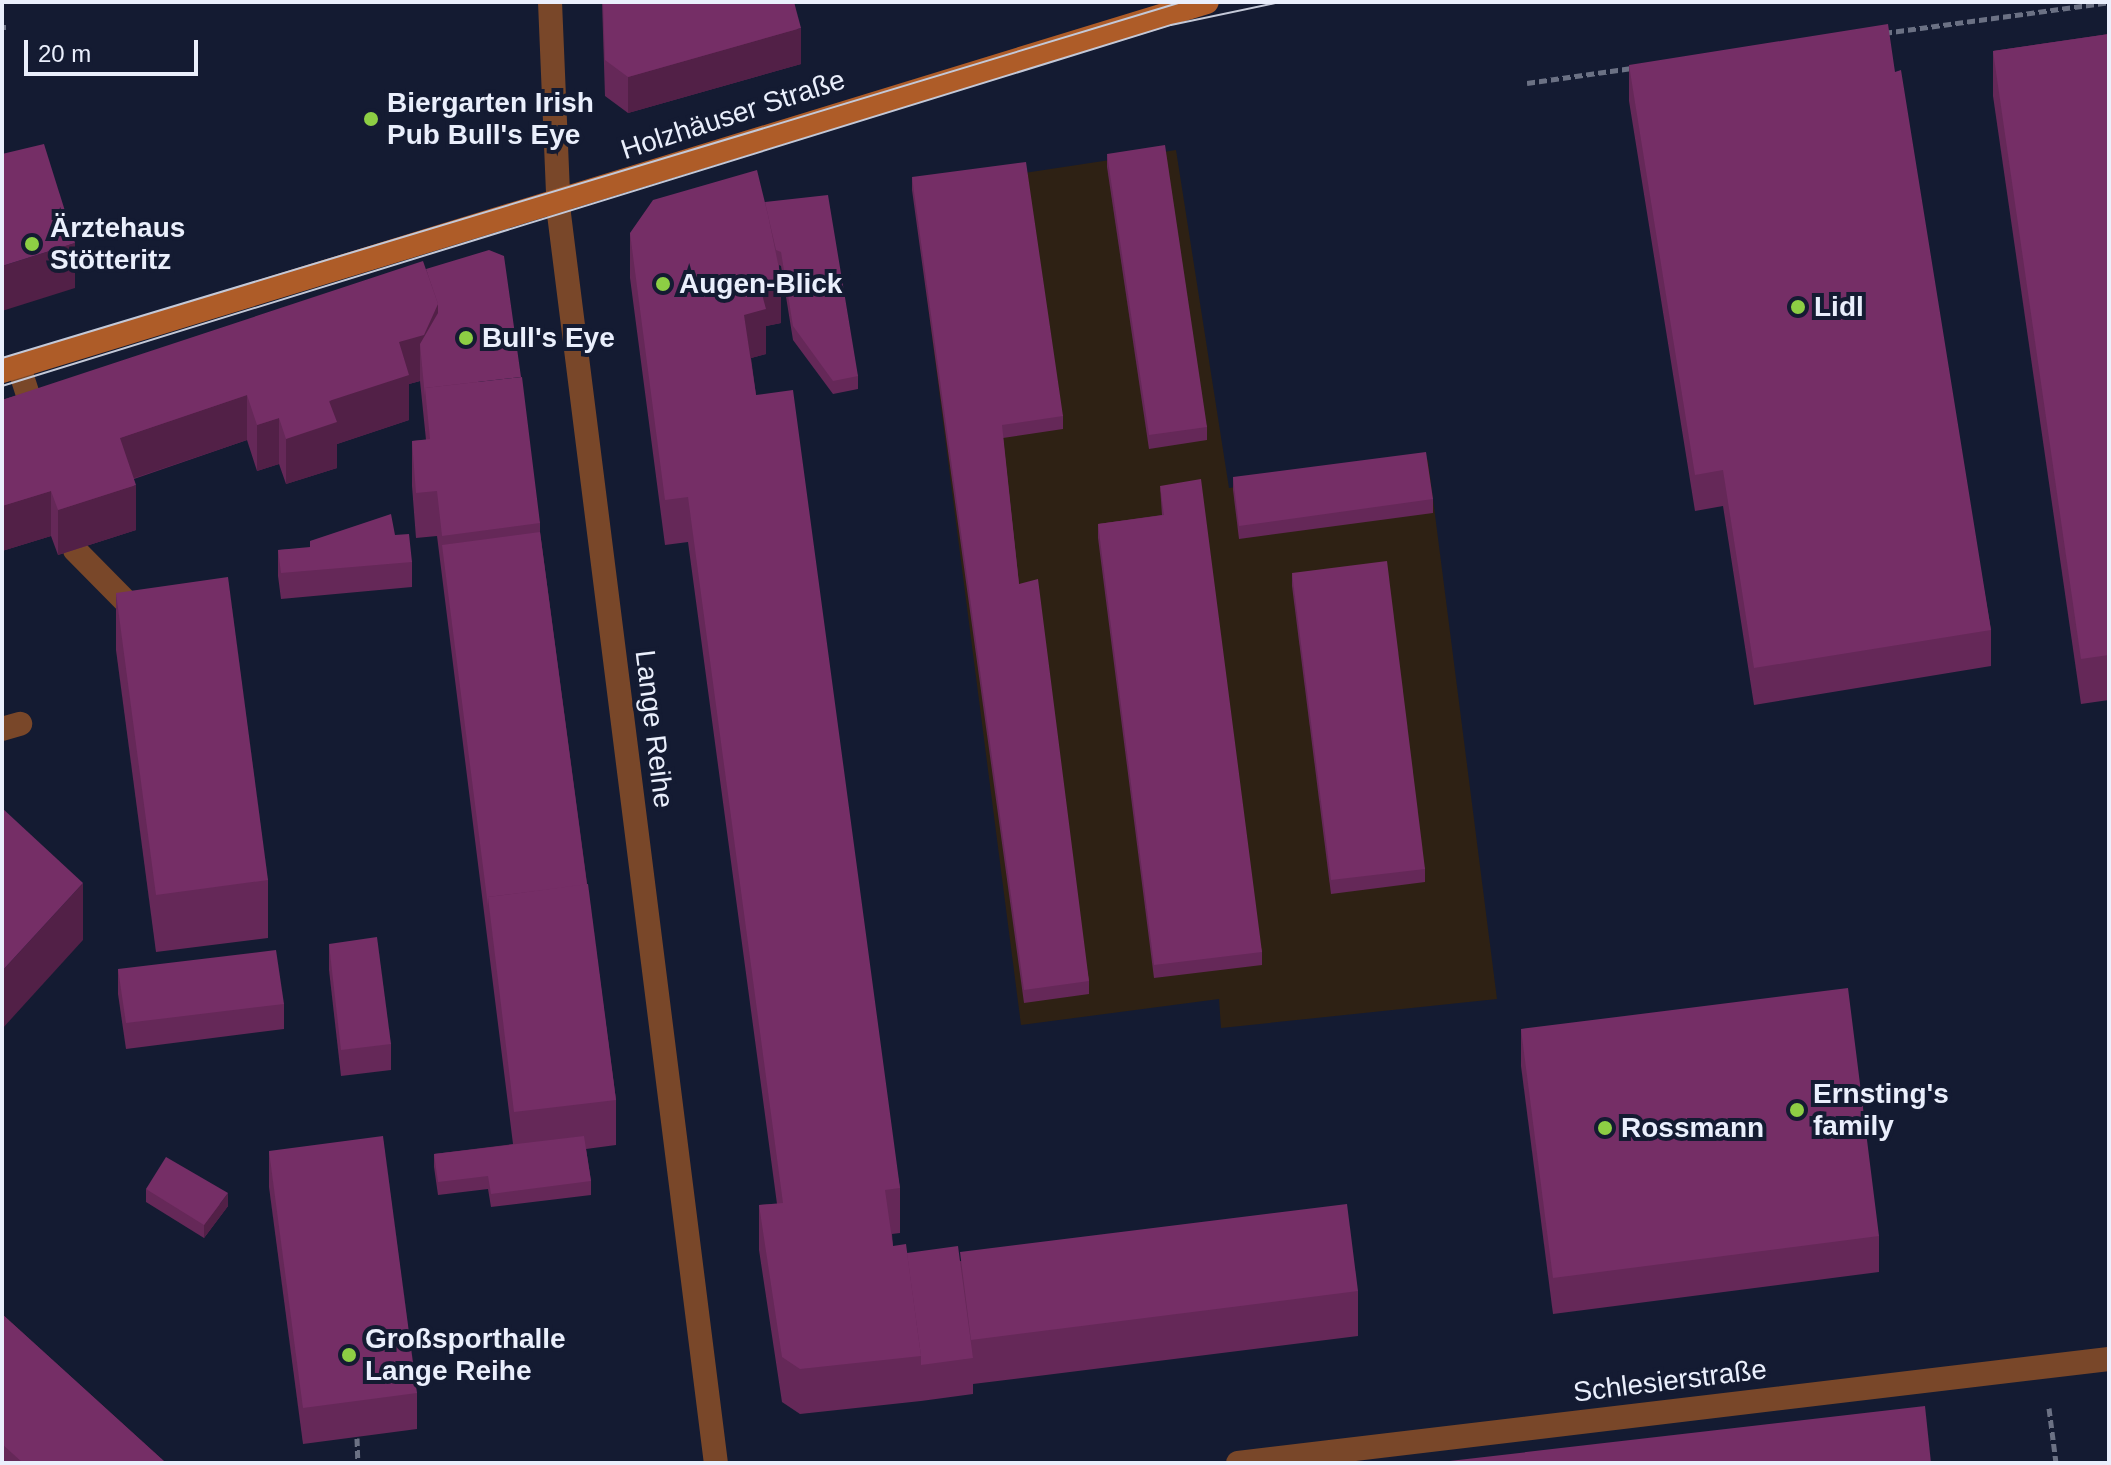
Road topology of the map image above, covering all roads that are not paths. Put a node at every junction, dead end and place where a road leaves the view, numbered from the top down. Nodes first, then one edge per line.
1 (550, 2) edge
2 (1207, 2) edge
3 (558, 202) junction
4 (10, 369) edge
5 (40, 433) edge
6 (75, 550) edge
7 (152, 628) edge
8 (2109, 1359) edge
9 (716, 1463) edge
10 (1238, 1463) edge

1 - 3 street, Lange Reihe
2 - 3 main road, Holzhäuser Straße
3 - 4 main road, Holzhäuser Straße
3 - 9 street, Lange Reihe
4 - 5 street
6 - 7 street
8 - 10 street, Schlesierstraße

